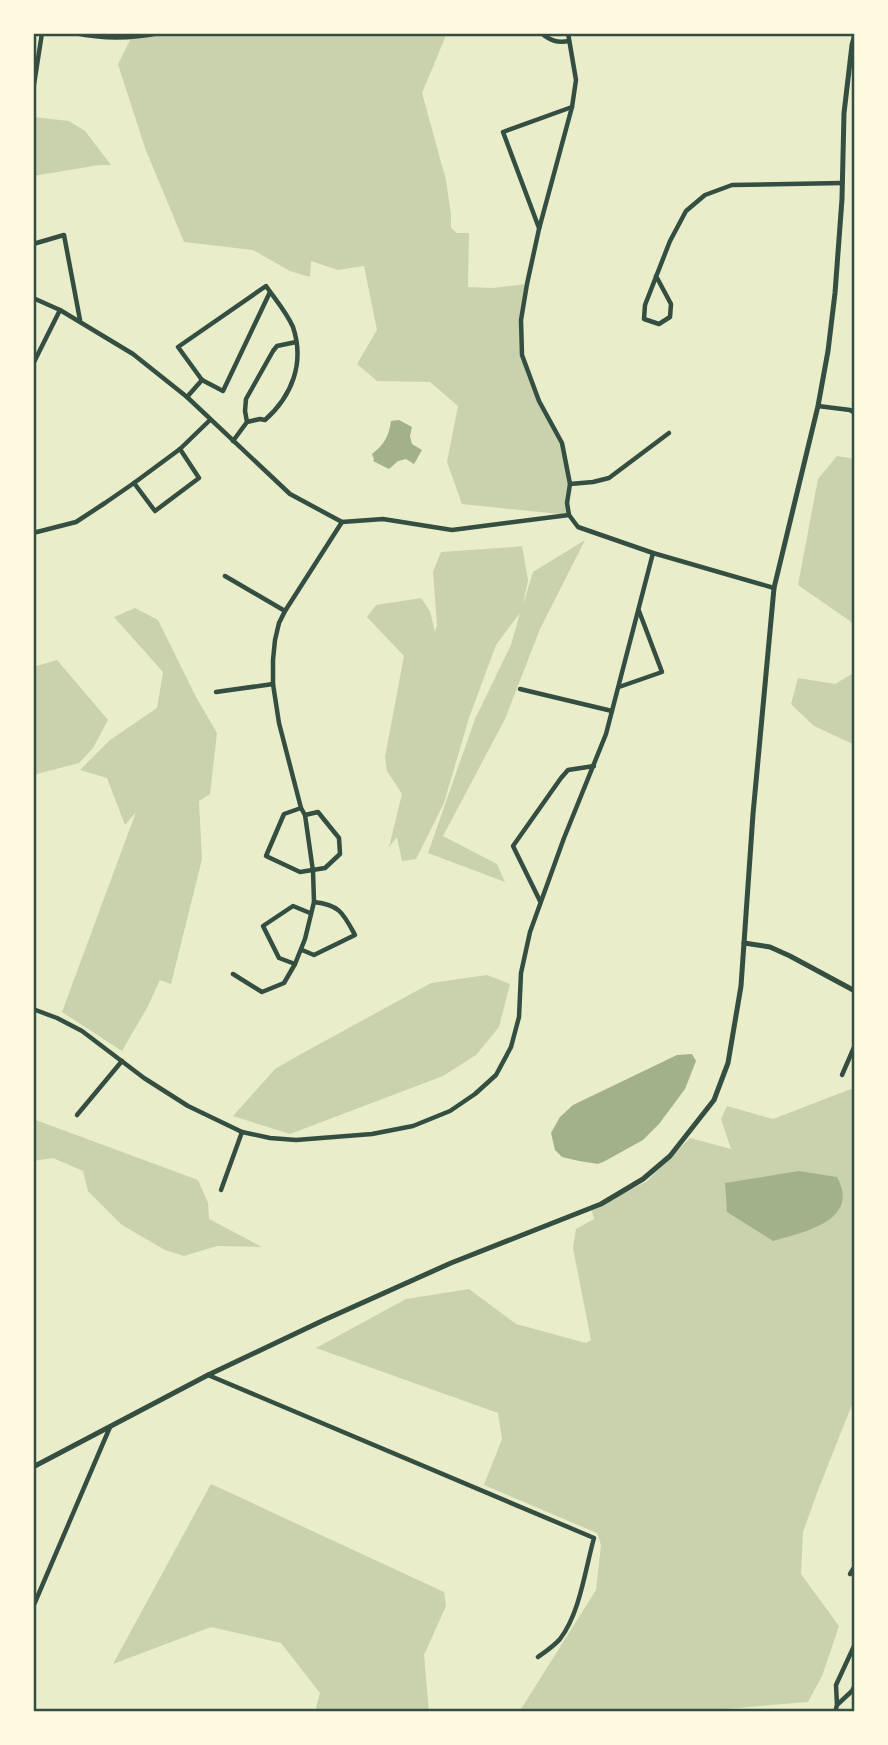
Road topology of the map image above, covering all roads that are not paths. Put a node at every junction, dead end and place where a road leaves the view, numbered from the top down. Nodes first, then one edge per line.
1 (42, 33) edge
2 (75, 33) edge
3 (159, 33) edge
4 (541, 33) edge
5 (568, 33) edge
6 (855, 34) edge
7 (569, 41) junction
8 (33, 90) edge
9 (572, 107) junction
10 (842, 183) junction
11 (539, 229) junction
12 (33, 244) edge
13 (656, 276) junction
14 (271, 292) junction
15 (33, 298) edge
16 (60, 310) junction
17 (80, 321) junction
18 (296, 342) junction
19 (33, 364) edge
20 (201, 380) junction
21 (187, 397) junction
22 (818, 406) junction
23 (855, 413) edge
24 (210, 419) junction
25 (247, 422) junction
26 (669, 433) dead end
27 (233, 441) junction
28 (180, 449) junction
29 (134, 483) junction
30 (570, 484) junction
31 (569, 515) junction
32 (342, 523) junction
33 (33, 533) edge
34 (653, 553) junction
35 (225, 576) dead end
36 (774, 587) junction
37 (638, 609) junction
38 (285, 611) junction
39 (274, 684) junction
40 (618, 687) junction
41 (520, 689) dead end
42 (216, 692) dead end
43 (612, 712) junction
44 (594, 766) junction
45 (300, 808) junction
46 (304, 816) junction
47 (313, 871) junction
48 (541, 901) junction
49 (314, 902) junction
50 (310, 913) junction
51 (744, 943) junction
52 (302, 950) junction
53 (295, 964) junction
54 (233, 974) dead end
55 (855, 990) edge
56 (33, 1009) edge
57 (855, 1045) edge
58 (122, 1061) junction
59 (842, 1075) dead end
60 (76, 1115) dead end
61 (242, 1132) junction
62 (221, 1190) dead end
63 (208, 1375) junction
64 (110, 1426) junction
65 (33, 1467) edge
66 (855, 1566) edge
67 (850, 1574) dead end
68 (33, 1607) edge
69 (855, 1644) edge
70 (538, 1657) dead end
71 (855, 1685) edge
72 (837, 1704) junction
73 (835, 1712) edge

1 - 8 street
2 - 3 street
4 - 7 street
5 - 7 street
6 - 10 street
7 - 9 street
9 - 11 street
9 - 11 street
10 - 13 street
10 - 22 street
11 - 30 street
12 - 17 street
13 - 13 street
14 - 18 street
14 - 20 street
14 - 20 street
15 - 16 street
16 - 17 street
16 - 19 street
17 - 21 street
18 - 25 street
18 - 25 street
20 - 21 street
21 - 24 street
22 - 23 street
22 - 36 street
24 - 27 street
24 - 28 street
25 - 27 street
26 - 30 street
27 - 32 street
28 - 29 street
28 - 29 street
29 - 33 street
30 - 31 street
31 - 32 street
31 - 34 street
32 - 38 street
34 - 36 street
34 - 37 street
35 - 38 street
36 - 51 street
37 - 40 street
37 - 40 street
38 - 39 street
39 - 42 street
39 - 45 street
40 - 43 street
41 - 43 street
43 - 44 street
44 - 48 street
44 - 48 street
45 - 46 street
45 - 47 street
46 - 47 street
46 - 47 street
47 - 49 street
48 - 61 street
49 - 50 street
49 - 52 street
50 - 52 street
50 - 53 street
51 - 55 street
51 - 63 street
52 - 53 street
53 - 54 street
56 - 58 street
57 - 59 street
58 - 60 street
58 - 61 street
61 - 62 street
63 - 64 street
63 - 70 street
64 - 65 street
64 - 68 street
66 - 67 street
69 - 72 street
71 - 72 street
72 - 73 street

